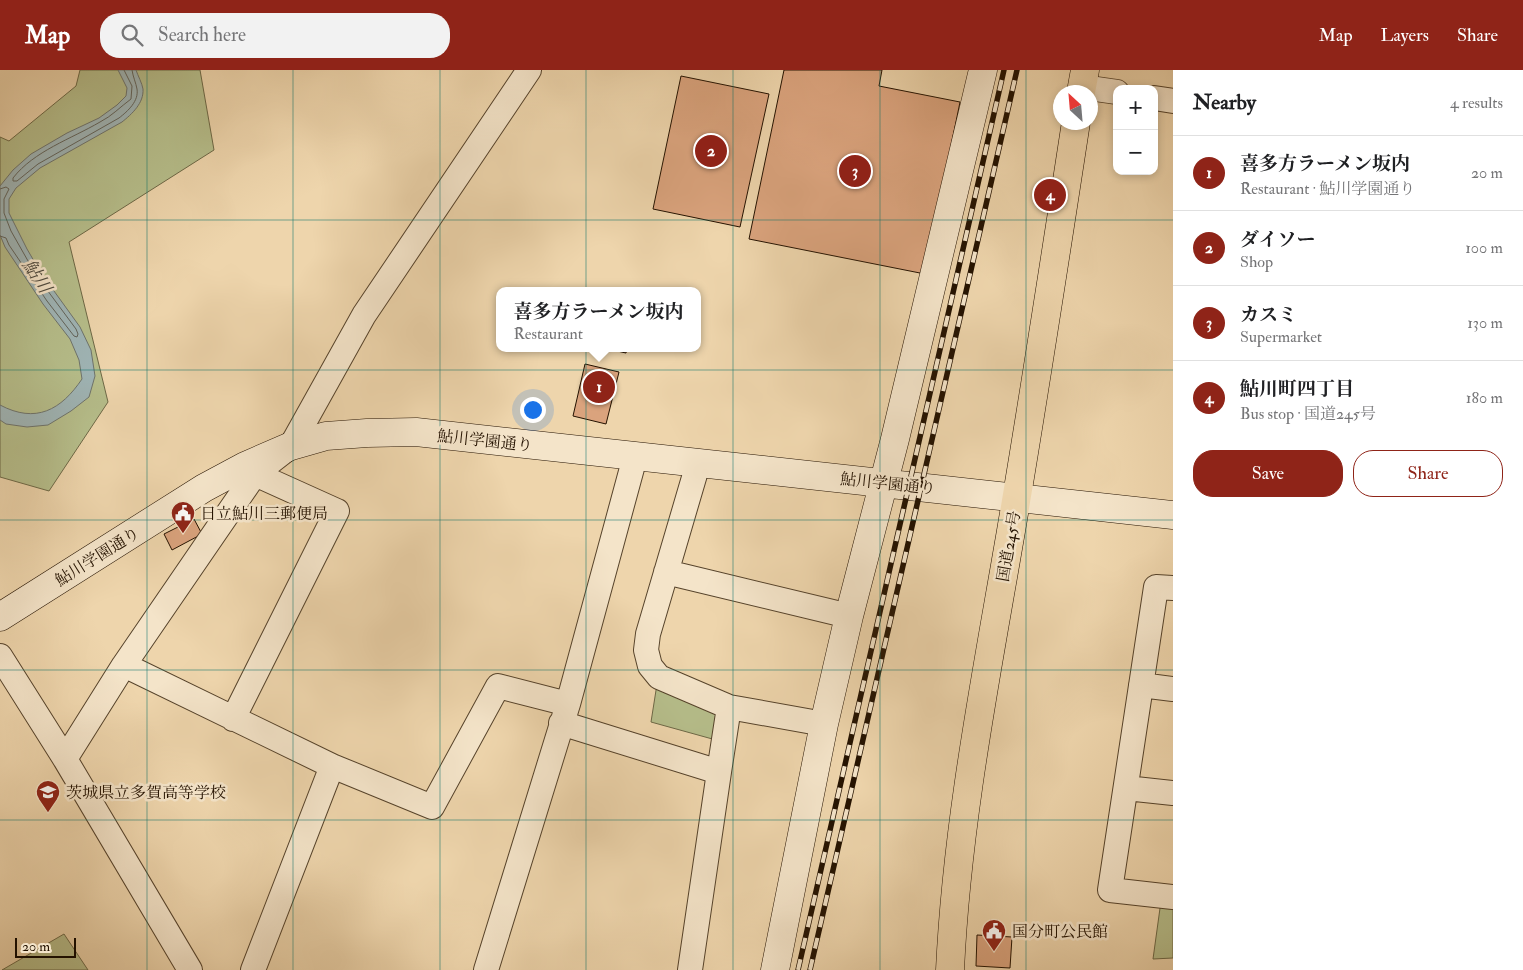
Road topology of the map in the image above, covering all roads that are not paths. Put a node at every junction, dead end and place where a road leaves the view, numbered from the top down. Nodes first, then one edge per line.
1 (529, 70) edge
2 (983, 70) edge
3 (1082, 83) edge
4 (1113, 91) edge
5 (1158, 99) edge
6 (1173, 101) edge
7 (1075, 130) edge
8 (291, 446) junction
9 (635, 457) junction
10 (698, 464) junction
11 (254, 474) junction
12 (884, 483) junction
13 (1017, 497) junction
14 (1173, 515) edge
15 (666, 572) junction
16 (1173, 588) edge
17 (849, 616) junction
18 (0, 617) edge
19 (0, 656) edge
20 (124, 665) junction
21 (1141, 685) junction
22 (1173, 689) edge
23 (729, 707) junction
24 (565, 713) junction
25 (233, 719) junction
26 (824, 724) junction
27 (65, 759) junction
28 (332, 766) junction
29 (718, 772) junction
30 (1126, 788) junction
31 (1173, 793) edge
32 (1173, 897) edge
33 (190, 970) edge
34 (253, 970) edge
35 (486, 970) edge
36 (690, 970) edge
37 (775, 970) edge
38 (950, 970) edge

1 - 8 street
2 - 12 street
3 - 4 street
5 - 6 street
7 - 13 highway, 国道245号
8 - 9 street, 鮎川学園通り
8 - 11 street
8 - 18 street, 鮎川学園通り
9 - 10 street, 鮎川学園通り
9 - 24 street
10 - 12 street, 鮎川学園通り
10 - 15 street
11 - 20 street
11 - 25 street
12 - 13 street, 鮎川学園通り
12 - 17 street
13 - 14 street, 鮎川学園通り
13 - 38 highway, 国道245号
15 - 17 street
15 - 23 street
16 - 21 street
17 - 26 street
19 - 27 street
20 - 25 street
20 - 27 street
21 - 22 street
21 - 30 street
23 - 26 street
23 - 29 street
24 - 28 street
24 - 29 street
24 - 35 street
25 - 28 street
26 - 37 street
27 - 33 street
28 - 34 street
29 - 36 street
30 - 31 street
30 - 32 street

